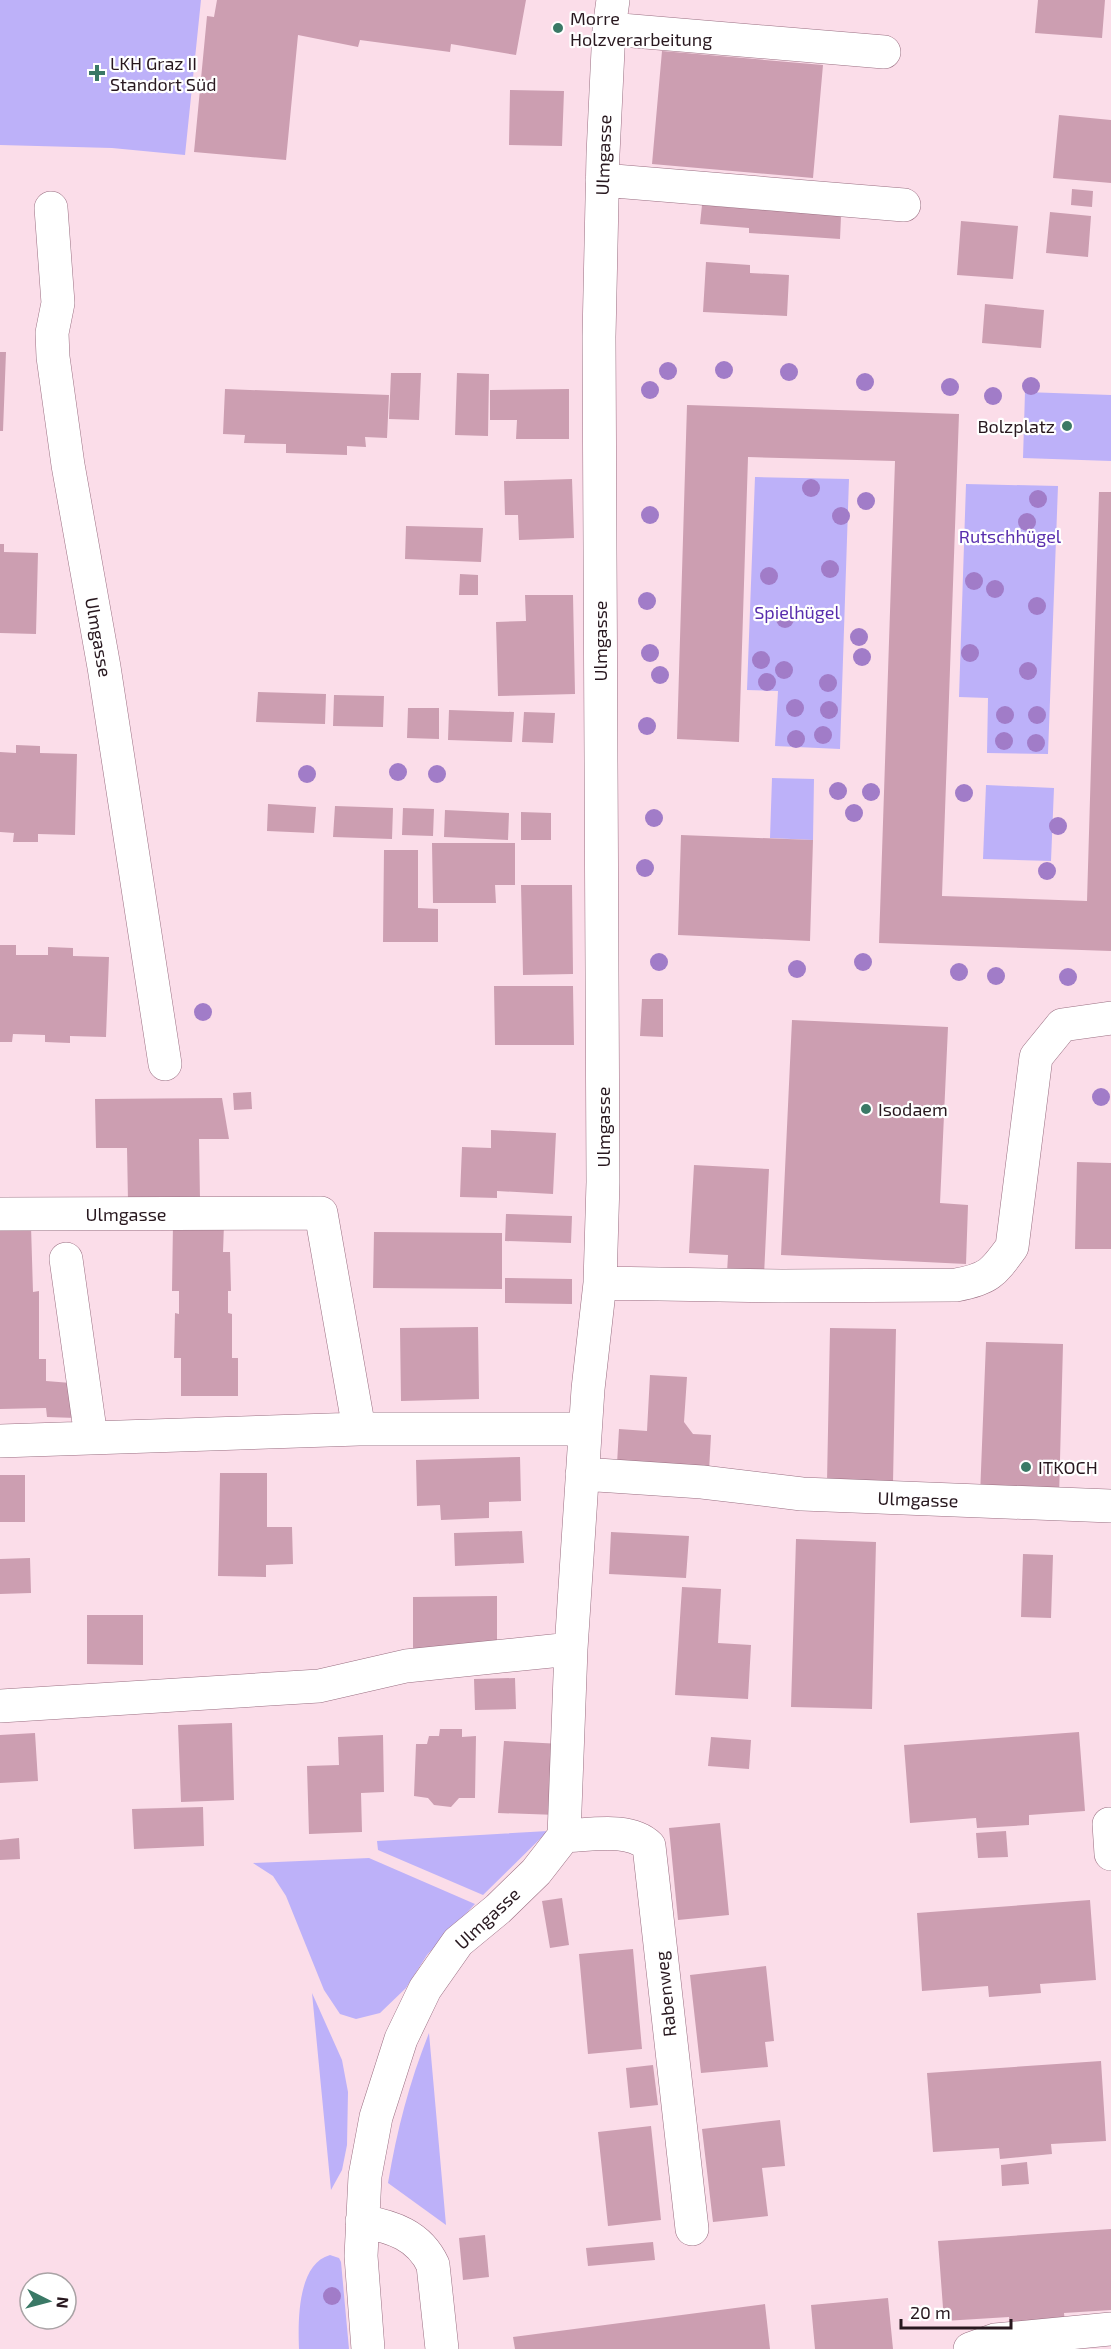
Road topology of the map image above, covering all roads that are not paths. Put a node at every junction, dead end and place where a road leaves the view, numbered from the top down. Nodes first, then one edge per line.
1 (611, 14) edge
2 (884, 52) dead end
3 (602, 180) junction
4 (904, 205) dead end
5 (51, 208) dead end
6 (1111, 1018) edge
7 (165, 1065) dead end
8 (0, 1214) edge
9 (66, 1259) dead end
10 (600, 1282) junction
11 (359, 1429) junction
12 (585, 1429) junction
13 (91, 1437) junction
14 (0, 1441) edge
15 (582, 1474) junction
16 (1111, 1506) edge
17 (571, 1649) junction
18 (0, 1706) edge
19 (564, 1836) junction
20 (362, 2221) junction
21 (692, 2229) dead end
22 (1111, 2329) edge
23 (368, 2349) edge
24 (442, 2349) edge
25 (970, 2349) edge

1 - 2 street
1 - 3 street, Ulmgasse
3 - 4 street
3 - 10 street, Ulmgasse
5 - 7 street, Ulmgasse
6 - 10 street
8 - 11 street, Ulmgasse
9 - 13 street
10 - 12 street, Ulmgasse
11 - 12 street
11 - 13 street
12 - 15 street, Ulmgasse
13 - 14 street
15 - 16 street, Ulmgasse
15 - 17 street, Ulmgasse
17 - 18 street
17 - 19 street, Ulmgasse
19 - 20 street, Ulmgasse
19 - 21 street, Rabenweg
20 - 23 street, Ulmgasse
20 - 24 street
22 - 25 street

